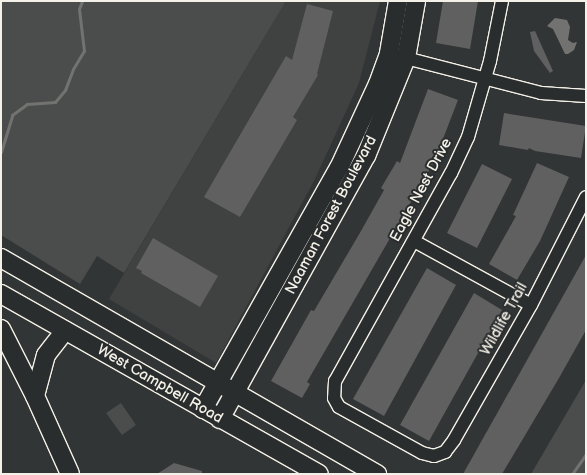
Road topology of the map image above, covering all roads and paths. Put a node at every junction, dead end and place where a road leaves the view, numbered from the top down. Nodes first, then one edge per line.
1 (398, 1) edge
2 (416, 1) edge
3 (502, 1) edge
4 (389, 53) junction
5 (406, 58) junction
6 (486, 78) junction
7 (586, 96) edge
8 (334, 177) junction
9 (586, 197) edge
10 (328, 224) junction
11 (414, 240) junction
12 (1, 258) edge
13 (1, 294) edge
14 (531, 305) junction
15 (1, 328) edge
16 (65, 331) junction
17 (1, 349) edge
18 (217, 384) junction
19 (234, 393) junction
20 (35, 396) junction
21 (202, 409) junction
22 (220, 418) junction
23 (444, 452) joint
24 (70, 474) edge
25 (319, 474) edge
26 (377, 474) edge

1 - 4 main road, Naaman Forest Boulevard
2 - 5 main road, Naaman Forest Boulevard
3 - 6 street, Eagle Nest Drive
4 - 5 street
4 - 8 main road, Naaman Forest Boulevard
5 - 6 street
5 - 10 main road, Naaman Forest Boulevard
6 - 7 street
6 - 11 street, Eagle Nest Drive
8 - 10 main road
8 - 18 main road, Naaman Forest Boulevard
9 - 14 street, Wildlife Trail
10 - 19 main road, Naaman Forest Boulevard
11 - 14 street
11 - 23 street, Eagle Nest Drive
12 - 18 main road, West Campbell Road
13 - 16 main road, West Campbell Road
14 - 23 street, Wildlife Trail
15 - 20 main road
16 - 20 main road
16 - 21 main road, West Campbell Road
17 - 20 main road
18 - 19 main road, West Campbell Road
18 - 21 main road, Naaman Forest Boulevard
19 - 22 main road, Naaman Forest Boulevard
19 - 26 main road, West Campbell Road
20 - 24 main road
21 - 22 main road, West Campbell Road
22 - 25 main road, West Campbell Road

